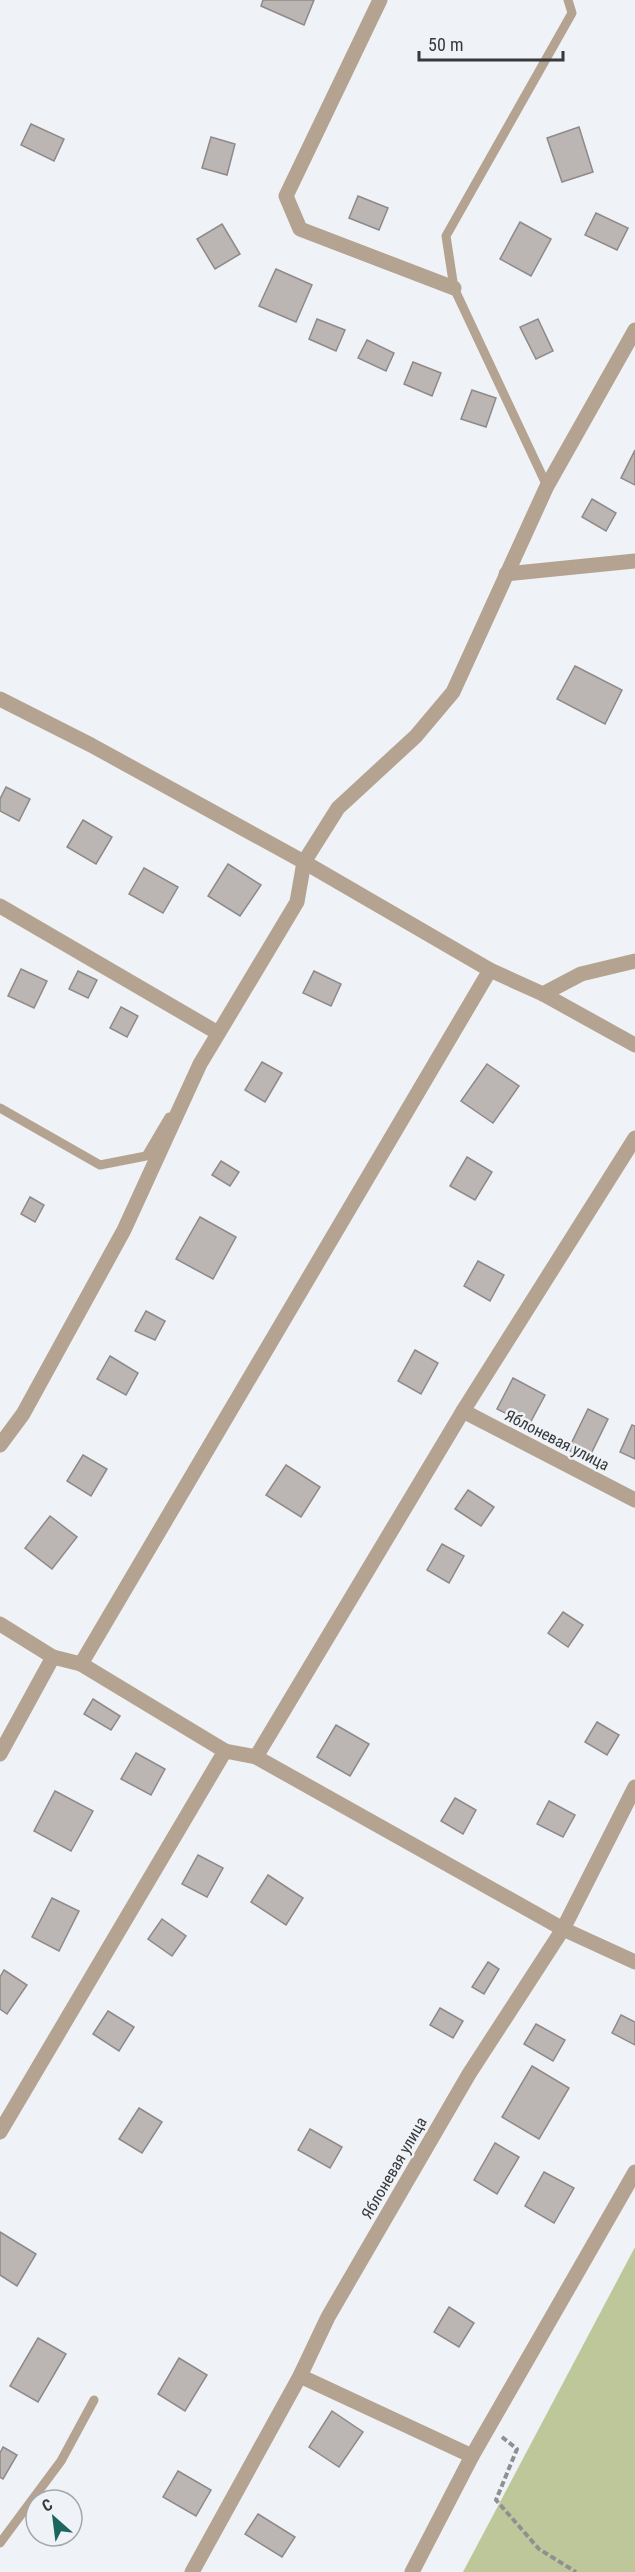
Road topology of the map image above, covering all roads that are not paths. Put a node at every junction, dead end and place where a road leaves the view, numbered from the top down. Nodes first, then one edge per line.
1 (380, 0) edge
2 (568, 0) edge
3 (454, 288) junction
4 (635, 330) edge
5 (547, 486) junction
6 (635, 561) edge
7 (506, 574) junction
8 (0, 699) edge
9 (304, 862) junction
10 (0, 906) edge
11 (635, 961) edge
12 (490, 970) junction
13 (543, 994) junction
14 (218, 1033) junction
15 (635, 1045) edge
16 (200, 1064) junction
17 (0, 1108) edge
18 (635, 1138) edge
19 (463, 1411) junction
20 (0, 1445) edge
21 (635, 1500) edge
22 (0, 1624) edge
23 (53, 1657) junction
24 (81, 1664) junction
25 (225, 1751) junction
26 (0, 1754) edge
27 (256, 1757) junction
28 (635, 1787) edge
29 (563, 1929) junction
30 (635, 1962) edge
31 (0, 2132) edge
32 (635, 2172) edge
33 (300, 2376) junction
34 (94, 2400) dead end
35 (472, 2456) junction
36 (0, 2543) edge
37 (192, 2572) edge
38 (412, 2572) edge

1 - 3 street
2 - 3 lane
3 - 5 lane
4 - 5 street
5 - 7 street
6 - 7 street
7 - 9 street
8 - 9 street
9 - 12 street
9 - 14 street
10 - 14 street
11 - 13 street
12 - 13 street
12 - 24 street
13 - 15 street
14 - 16 street
16 - 17 lane
16 - 20 street
18 - 19 street
19 - 21 street, Яблоневая улица
19 - 27 street
22 - 23 street
23 - 24 street
23 - 26 street
24 - 25 street
25 - 27 street
25 - 31 street
27 - 29 street
28 - 29 street, Яблоневая улица
29 - 30 street
29 - 33 street, Яблоневая улица
32 - 35 street
33 - 35 street
33 - 37 street, Яблоневая улица
34 - 36 lane
35 - 38 street

